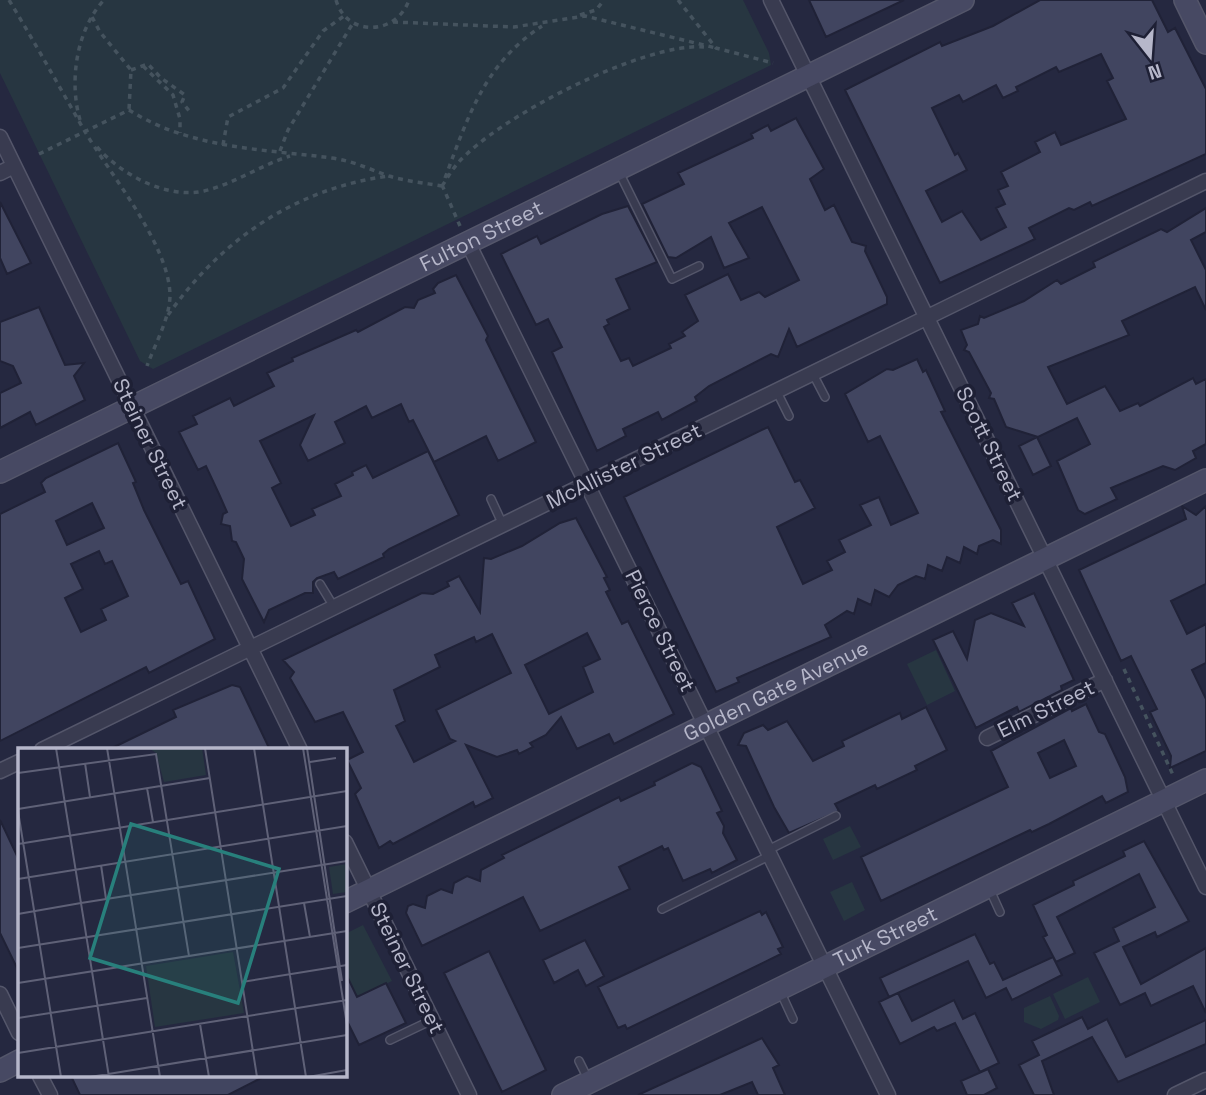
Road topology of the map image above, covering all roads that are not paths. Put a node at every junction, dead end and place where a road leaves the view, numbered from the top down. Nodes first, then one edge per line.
1 (771, 0) edge
2 (963, 0) edge
3 (1185, 0) edge
4 (1206, 43) edge
5 (809, 76) junction
6 (0, 137) edge
7 (14, 166) junction
8 (617, 170) junction
9 (0, 173) edge
10 (1206, 181) edge
11 (468, 243) junction
12 (699, 265) dead end
13 (927, 318) junction
14 (813, 374) junction
15 (776, 392) junction
16 (825, 397) dead end
17 (132, 407) junction
18 (789, 416) dead end
19 (0, 472) edge
20 (1206, 480) edge
21 (588, 483) junction
22 (491, 499) dead end
23 (503, 525) junction
24 (1045, 559) junction
25 (320, 584) dead end
26 (334, 608) junction
27 (250, 649) junction
28 (1105, 680) junction
29 (706, 725) junction
30 (986, 738) dead end
31 (46, 748) edge
32 (299, 748) edge
33 (18, 762) edge
34 (0, 771) edge
35 (1206, 780) edge
36 (1163, 800) junction
37 (836, 816) dead end
38 (346, 844) edge
39 (769, 852) junction
40 (988, 886) junction
41 (1206, 887) edge
42 (368, 890) junction
43 (346, 901) edge
44 (662, 909) dead end
45 (1000, 912) dead end
46 (825, 966) junction
47 (779, 989) junction
48 (0, 994) edge
49 (793, 1019) dead end
50 (432, 1020) junction
51 (18, 1031) edge
52 (390, 1041) dead end
53 (579, 1061) dead end
54 (18, 1062) edge
55 (0, 1071) edge
56 (41, 1078) edge
57 (1206, 1080) edge
58 (588, 1087) edge
59 (50, 1095) edge
60 (469, 1095) edge
61 (563, 1095) edge
62 (888, 1095) edge
63 (1175, 1095) edge

1 - 5 street, Scott Street
2 - 5 main road, Fulton Street
3 - 4 main road
5 - 8 main road, Fulton Street
5 - 13 street, Scott Street
6 - 7 street, Steiner Street
7 - 9 street
7 - 17 street, Steiner Street
8 - 11 main road, Fulton Street
8 - 12 lane
10 - 13 street, McAllister Street
11 - 17 main road, Fulton Street
11 - 21 street, Pierce Street
13 - 14 street, McAllister Street
13 - 24 street, Scott Street
14 - 15 street, McAllister Street
14 - 16 lane
15 - 18 lane
15 - 21 street, McAllister Street
17 - 19 main road, Fulton Street
17 - 27 street, Steiner Street
20 - 24 main road, Golden Gate Avenue
21 - 23 street, McAllister Street
21 - 29 street, Pierce Street
22 - 23 lane
23 - 26 street, McAllister Street
24 - 28 street, Scott Street
24 - 29 main road, Golden Gate Avenue
25 - 26 lane
26 - 27 street, McAllister Street
27 - 31 street, McAllister Street
27 - 32 street, Steiner Street
28 - 30 street, Elm Street
28 - 36 street, Scott Street
29 - 39 street, Pierce Street
29 - 42 main road, Golden Gate Avenue
33 - 34 street
35 - 36 main road, Turk Street
36 - 40 main road, Turk Street
36 - 41 street, Scott Street
37 - 39 lane
38 - 42 street, Steiner Street
39 - 44 lane
39 - 46 street, Pierce Street
40 - 45 lane
40 - 46 main road, Turk Street
42 - 43 main road, Golden Gate Avenue
42 - 50 street, Steiner Street
46 - 47 main road, Turk Street
46 - 62 street, Pierce Street
47 - 49 lane
47 - 58 main road, Turk Street
48 - 51 street
50 - 52 lane
50 - 60 street, Steiner Street
53 - 58 lane
54 - 55 main road
56 - 59 street
57 - 63 street
58 - 61 main road, Turk Street

